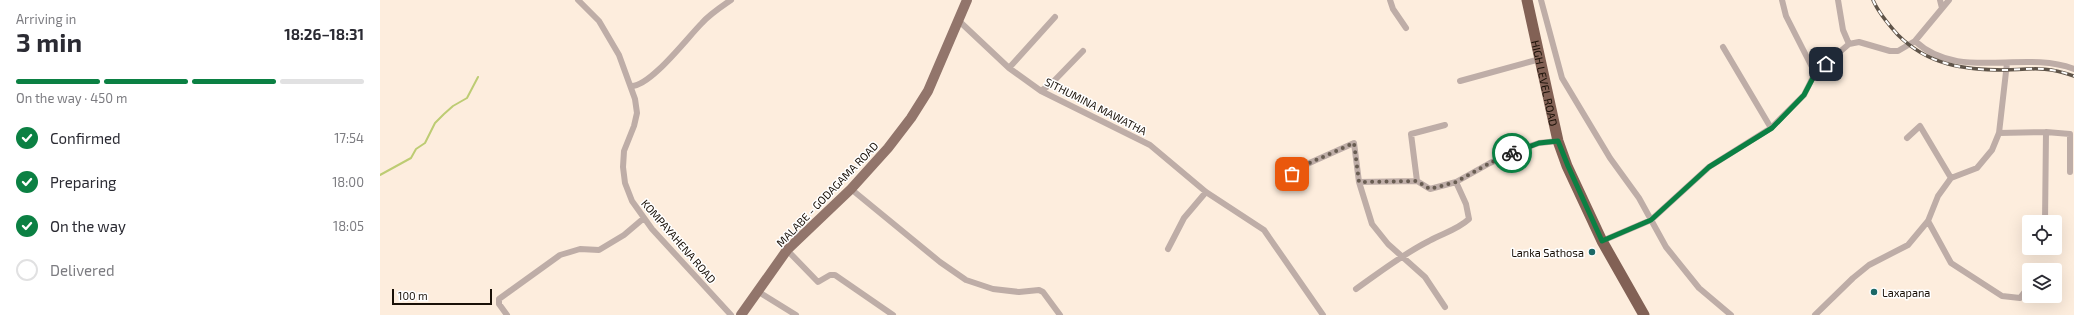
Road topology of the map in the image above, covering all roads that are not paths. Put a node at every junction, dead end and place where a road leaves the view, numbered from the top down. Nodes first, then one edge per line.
1 (578, 0) edge
2 (588, 0) edge
3 (731, 0) edge
4 (967, 0) edge
5 (1390, 0) edge
6 (1527, 0) edge
7 (1541, 0) edge
8 (1782, 0) edge
9 (1838, 0) edge
10 (1940, 0) edge
11 (1949, 0) edge
12 (583, 5) junction
13 (1942, 8) junction
14 (1055, 17) dead end
15 (958, 20) junction
16 (1406, 28) dead end
17 (1915, 41) junction
18 (1849, 44) junction
19 (1723, 48) dead end
20 (1083, 51) dead end
21 (1540, 59) junction
22 (2007, 63) junction
23 (1009, 68) junction
24 (2074, 69) edge
25 (1815, 74) junction
26 (1460, 82) dead end
27 (631, 86) junction
28 (1041, 91) junction
29 (1445, 125) dead end
30 (1772, 128) junction
31 (2046, 132) junction
32 (1999, 133) junction
33 (2072, 134) edge
34 (1907, 138) dead end
35 (1558, 141) junction
36 (2070, 172) dead end
37 (1292, 174) dead end
38 (1951, 178) junction
39 (1417, 181) junction
40 (1359, 182) junction
41 (1456, 182) junction
42 (851, 189) junction
43 (1206, 192) junction
44 (2045, 215) edge
45 (644, 218) junction
46 (1651, 220) junction
47 (1928, 221) junction
48 (1602, 241) junction
49 (1168, 249) dead end
50 (787, 250) junction
51 (1402, 256) junction
52 (1356, 289) dead end
53 (757, 291) junction
54 (2022, 295) edge
55 (1445, 307) dead end
56 (507, 315) edge
57 (732, 315) edge
58 (741, 315) edge
59 (796, 315) edge
60 (893, 315) edge
61 (1060, 315) edge
62 (1323, 315) edge
63 (1644, 315) edge
64 (1731, 315) edge
65 (1815, 315) edge

1 - 12 street, KOMPAYAHENA ROAD
2 - 12 street
3 - 27 street
4 - 15 main road, MALABE - GODAGAMA ROAD
5 - 16 street
6 - 21 highway, HIGH LEVEL ROAD
7 - 46 street
8 - 25 street
9 - 18 street
10 - 13 street
11 - 13 street
12 - 27 street, KOMPAYAHENA ROAD
13 - 17 street
14 - 23 street
15 - 23 street, SITHUMINA MAWATHA
15 - 42 main road, MALABE - GODAGAMA ROAD
17 - 18 street
17 - 22 street
18 - 25 street
19 - 30 street
20 - 28 street
21 - 26 street
21 - 35 highway, HIGH LEVEL ROAD
22 - 24 street
22 - 32 street
23 - 28 street, SITHUMINA MAWATHA
25 - 30 street
27 - 45 street, KOMPAYAHENA ROAD
28 - 43 street, SITHUMINA MAWATHA
29 - 39 street
30 - 46 street
31 - 32 street
31 - 33 street
31 - 44 street
32 - 38 street
33 - 36 street
34 - 38 street
35 - 41 street
35 - 48 highway, HIGH LEVEL ROAD
37 - 40 street
38 - 47 street
39 - 40 street
39 - 41 street
40 - 51 street
41 - 51 street
42 - 50 main road, MALABE - GODAGAMA ROAD
42 - 61 street
43 - 49 street
43 - 62 street, SITHUMINA MAWATHA
45 - 56 street
45 - 57 street, KOMPAYAHENA ROAD
46 - 48 street
46 - 64 street
47 - 54 street
47 - 65 street
48 - 63 highway, HIGH LEVEL ROAD
50 - 53 main road, MALABE - GODAGAMA ROAD
50 - 60 street
51 - 52 street
51 - 55 street
53 - 58 main road, MALABE - GODAGAMA ROAD
53 - 59 street

